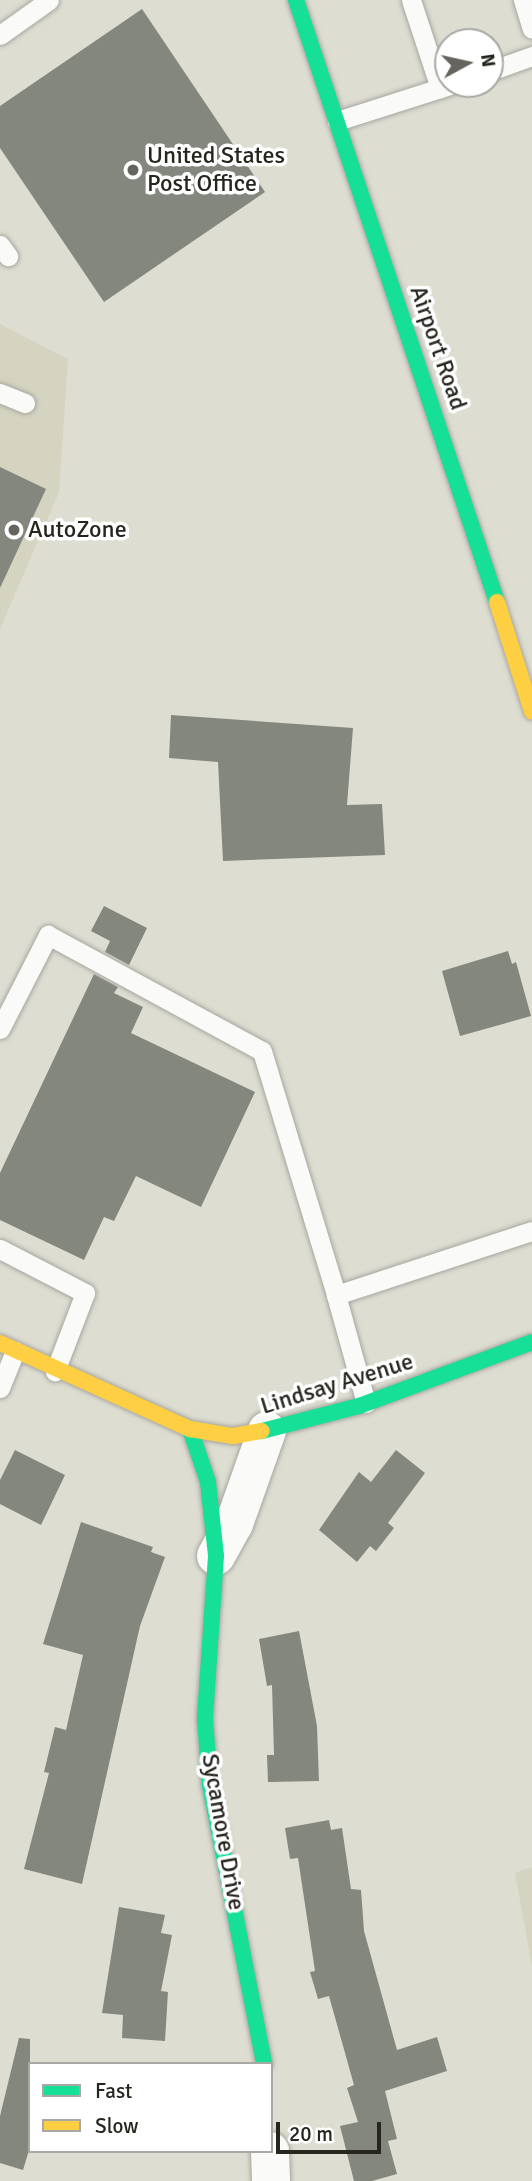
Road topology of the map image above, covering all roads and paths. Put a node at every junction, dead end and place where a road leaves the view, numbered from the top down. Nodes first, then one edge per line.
1 (49, 0) edge
2 (296, 0) edge
3 (411, 0) edge
4 (523, 0) edge
5 (532, 29) edge
6 (0, 35) edge
7 (434, 57) edge
8 (532, 57) edge
9 (504, 66) edge
10 (434, 90) edge
11 (337, 121) junction
12 (0, 393) edge
13 (25, 403) dead end
14 (532, 712) edge
15 (0, 1030) edge
16 (532, 1231) edge
17 (0, 1249) edge
18 (336, 1295) junction
19 (532, 1342) edge
20 (8, 1347) edge
21 (55, 1371) junction
22 (0, 1388) edge
23 (366, 1403) junction
24 (190, 1429) junction
25 (267, 1431) junction
26 (216, 1556) junction
27 (264, 2062) edge
28 (270, 2153) edge
29 (271, 2181) edge

1 - 6 lane
2 - 11 street, Airport Road
3 - 7 lane
4 - 5 lane
8 - 9 lane
10 - 11 lane
11 - 14 street, Airport Road
12 - 13 lane
15 - 18 lane
16 - 18 lane
17 - 21 lane
18 - 23 lane
19 - 23 street, Lindsay Avenue
20 - 21 street, Lindsay Avenue
20 - 22 lane
21 - 24 street, Lindsay Avenue
23 - 25 street, Lindsay Avenue
24 - 25 street, Lindsay Avenue
24 - 26 street, Sycamore Drive
25 - 26 street, Sycamore Drive
26 - 27 street, Sycamore Drive
28 - 29 street

